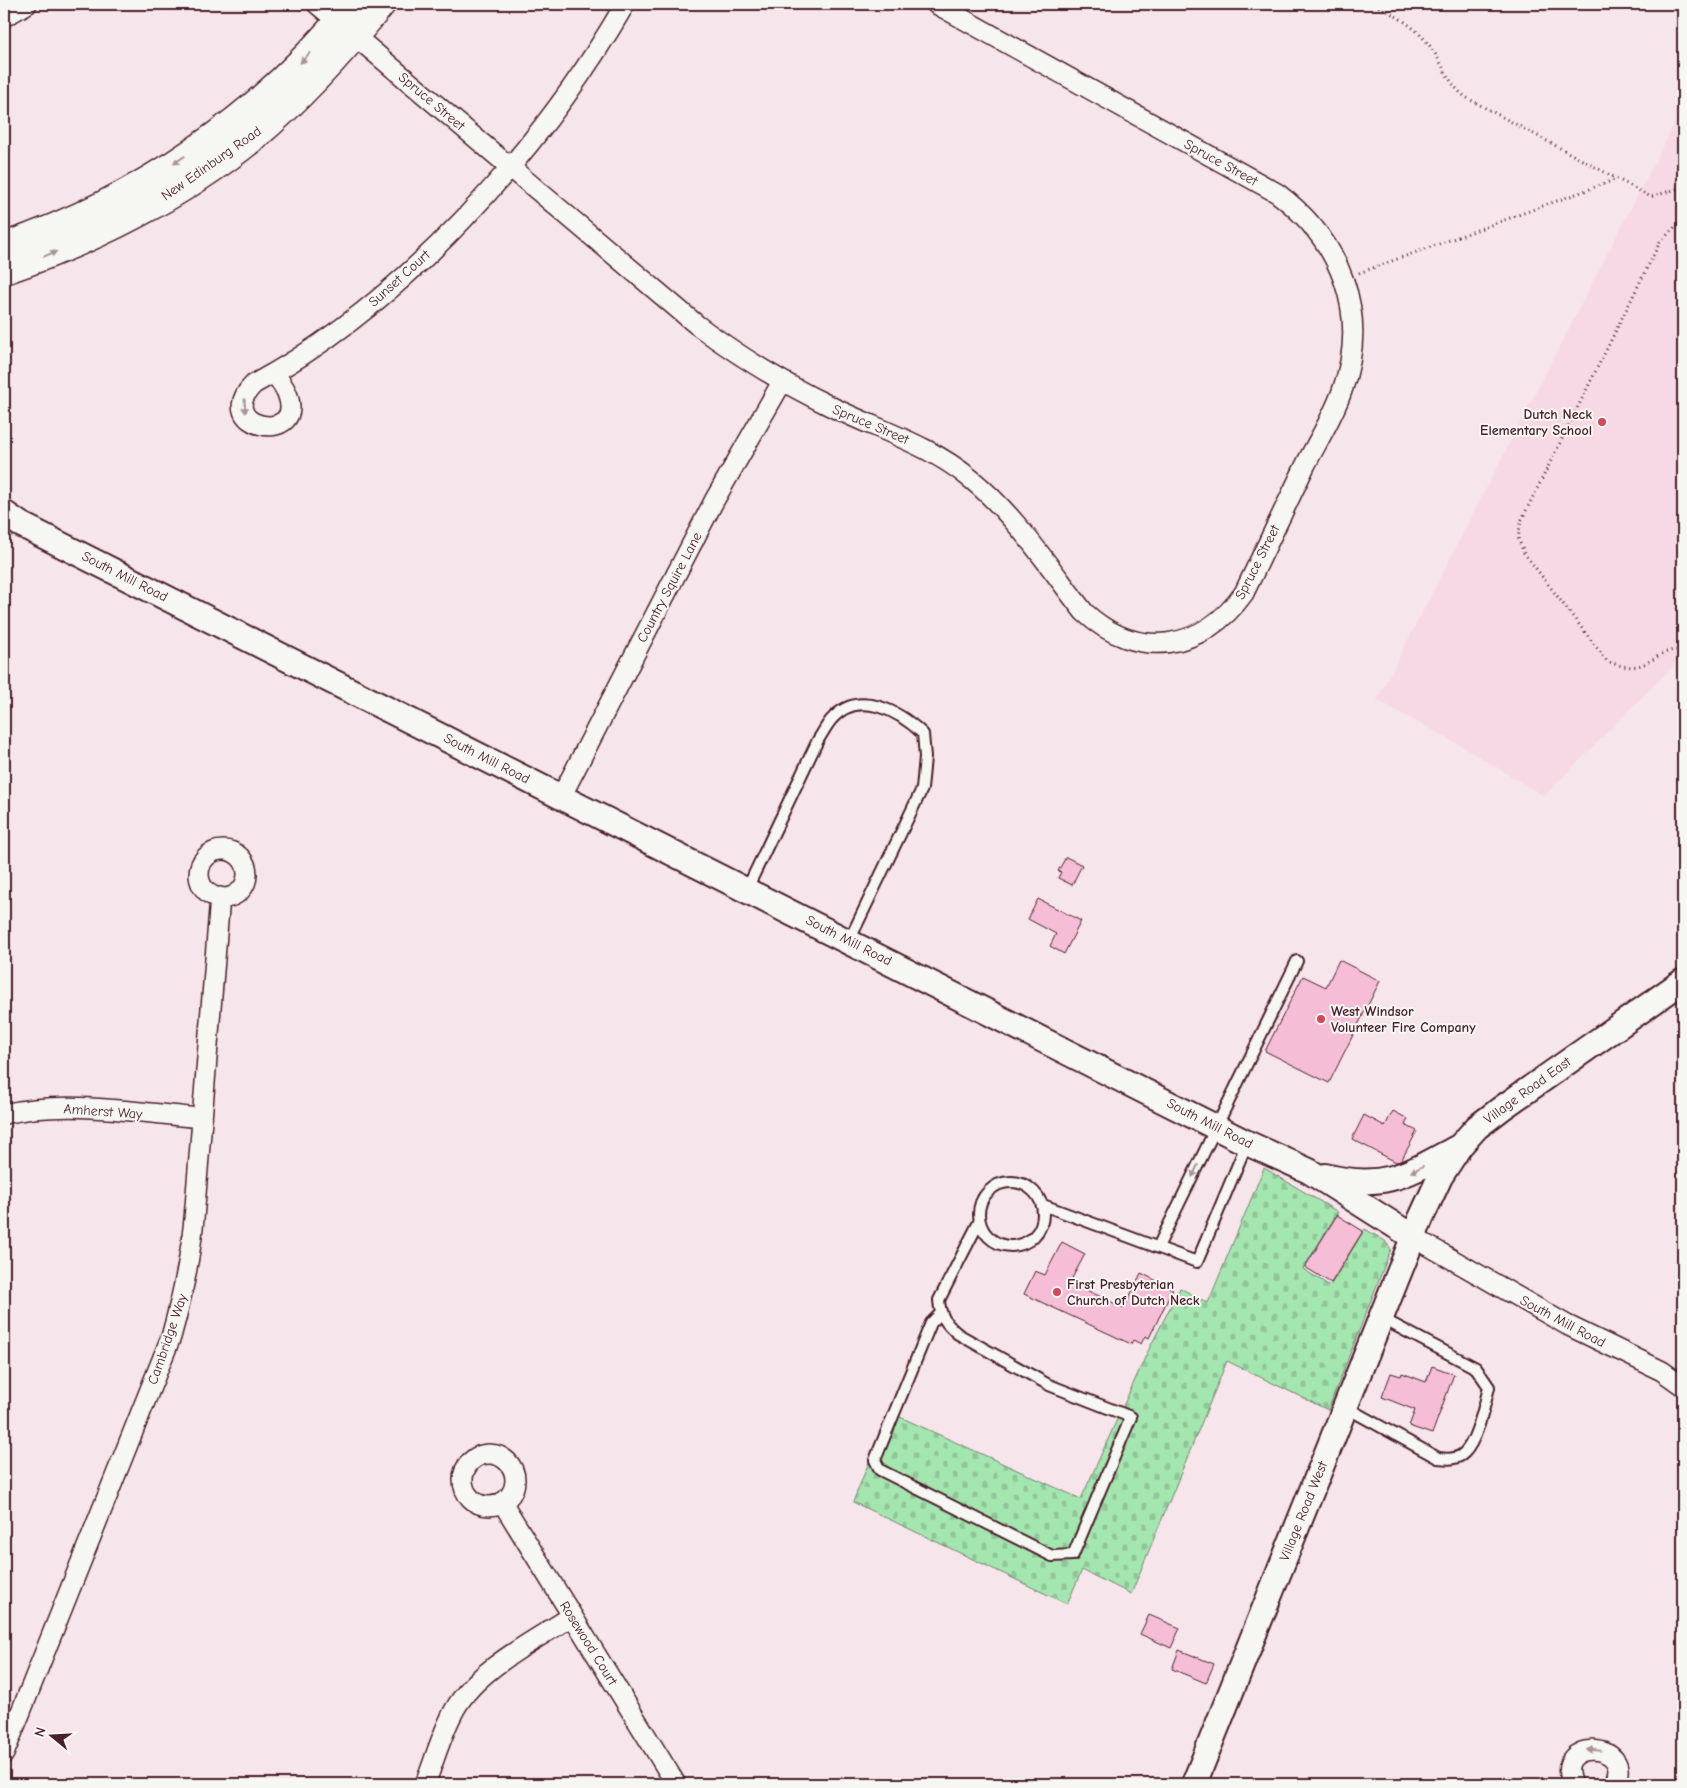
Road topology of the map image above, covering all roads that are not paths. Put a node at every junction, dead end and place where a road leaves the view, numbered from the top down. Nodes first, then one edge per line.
1 (27, 4) edge
2 (317, 4) edge
3 (381, 4) edge
4 (625, 4) edge
5 (936, 4) edge
6 (4, 17) edge
7 (349, 21) edge
8 (509, 167) junction
9 (4, 247) edge
10 (4, 270) edge
11 (274, 373) dead end
12 (782, 382) junction
13 (4, 513) edge
14 (562, 795) junction
15 (747, 889) junction
16 (220, 897) dead end
17 (849, 941) junction
18 (1297, 961) dead end
19 (1683, 981) edge
20 (4, 1114) edge
21 (202, 1118) junction
22 (1216, 1126) junction
23 (1247, 1143) junction
24 (1460, 1146) junction
25 (1309, 1172) junction
26 (1043, 1205) junction
27 (980, 1222) junction
28 (1413, 1237) junction
29 (1158, 1247) junction
30 (940, 1314) junction
31 (1380, 1318) junction
32 (1683, 1386) edge
33 (1345, 1406) junction
34 (502, 1502) dead end
35 (572, 1616) junction
36 (4, 1754) edge
37 (425, 1784) edge
38 (676, 1784) edge
39 (1194, 1784) edge
40 (1572, 1784) edge
41 (1614, 1784) edge

1 - 6 street
2 - 7 street, Spruce Street
3 - 7 main road, New Edinburg Road
4 - 8 street
5 - 12 street, Spruce Street
7 - 8 street, Spruce Street
7 -> 9 main road, New Edinburg Road
10 -> 7 main road, New Edinburg Road
8 - 11 street, Sunset Court
8 - 12 street, Spruce Street
12 - 14 street, Country Squire Lane
13 - 14 street, South Mill Road
14 - 15 street, South Mill Road
15 - 17 street, South Mill Road
15 - 17 lane
16 - 21 street, Cambridge Way
17 - 22 street, South Mill Road
18 - 22 lane
19 - 24 street, Village Road East
20 - 21 street, Amherst Way
21 - 36 street, Cambridge Way
22 - 23 street, South Mill Road
22 -> 29 lane
23 - 25 street, South Mill Road
23 - 29 lane
24 -> 25 street
24 - 28 street, Village Road East
25 - 28 street, South Mill Road
26 - 27 lane
26 - 27 lane
26 - 29 lane
27 - 30 lane
28 - 31 street, Village Road West
28 - 32 street, South Mill Road
30 - 30 lane
31 - 33 street, Village Road West
31 - 33 lane
33 - 39 street, Village Road West
34 - 35 street, Rosewood Court
35 - 37 street
35 - 38 street, Rosewood Court
41 -> 40 street

